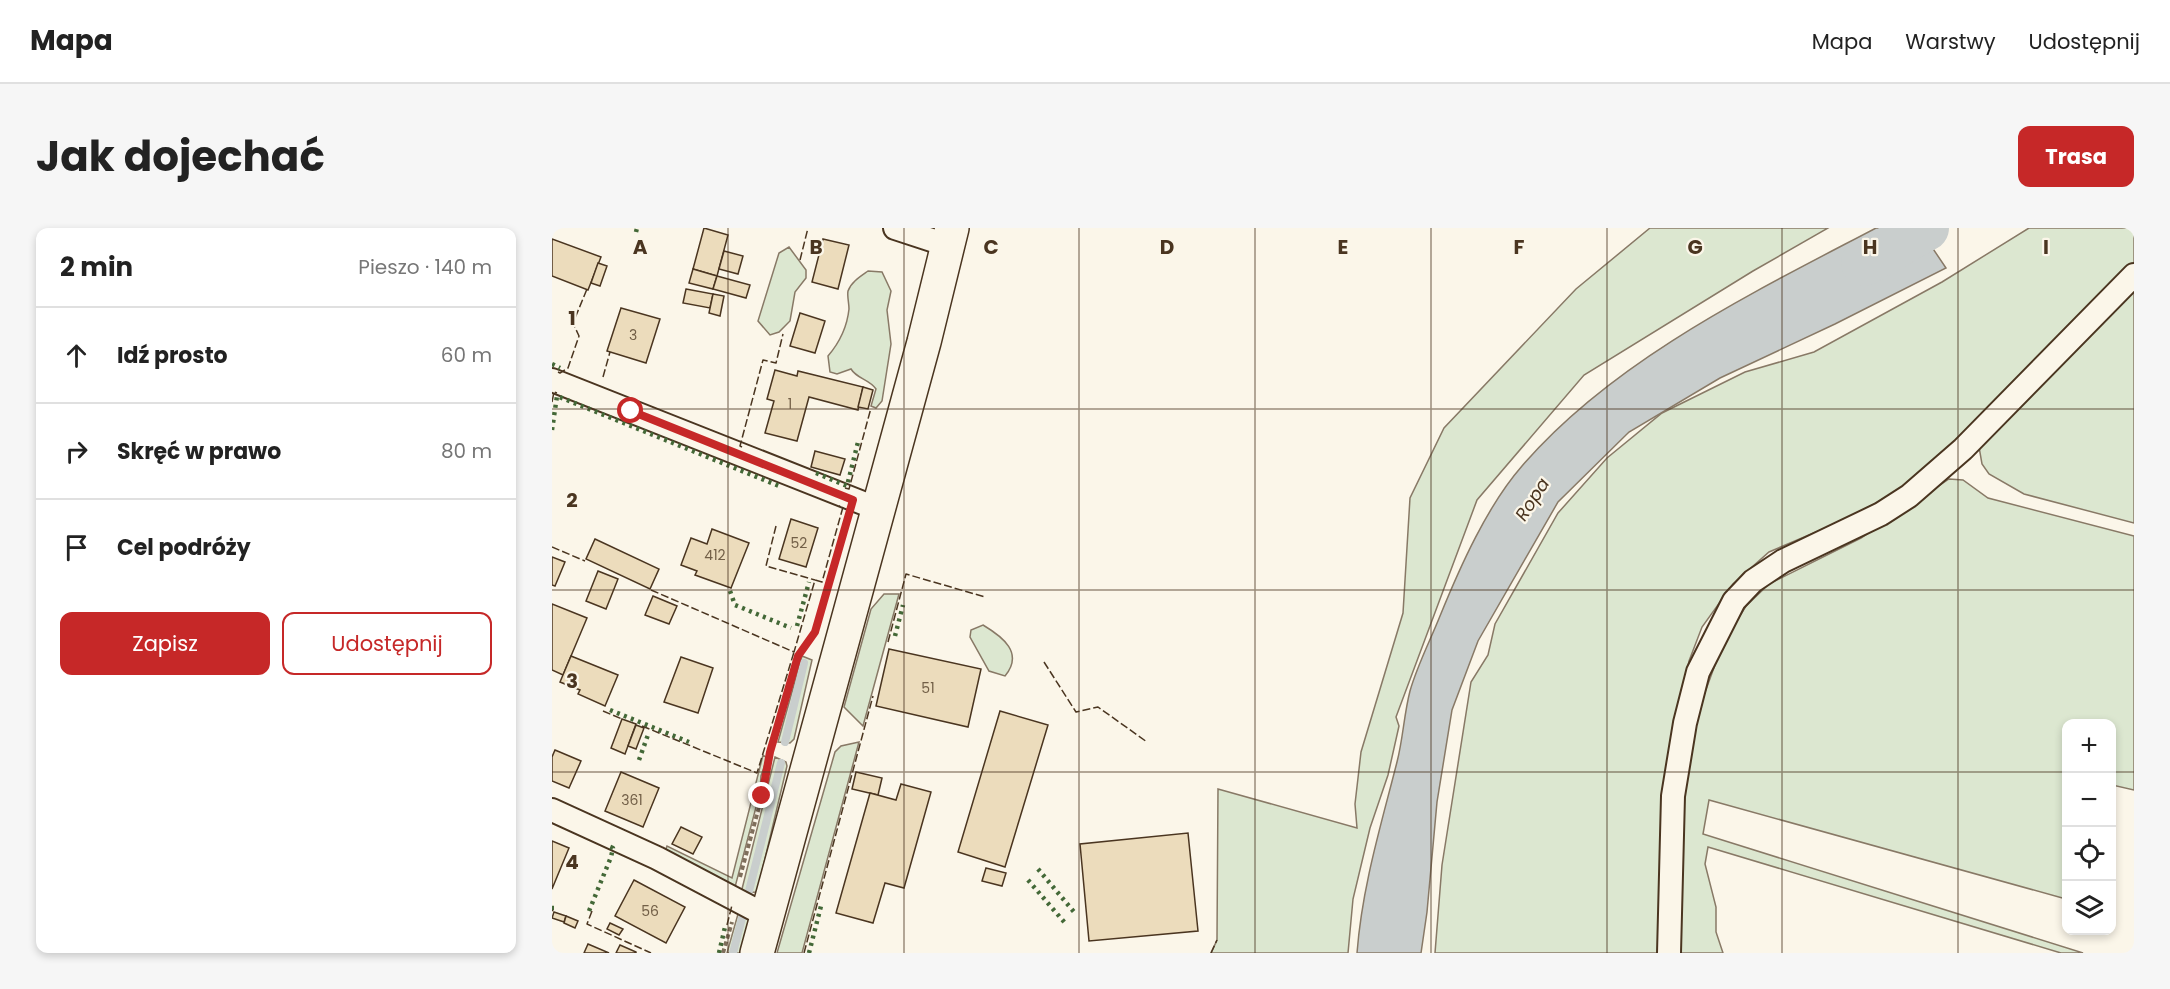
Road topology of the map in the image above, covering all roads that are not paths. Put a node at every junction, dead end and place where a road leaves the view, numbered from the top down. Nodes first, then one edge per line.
1 (895, 228) edge
2 (950, 237) edge
3 (2134, 275) edge
4 (552, 380) edge
5 (878, 509) junction
6 (552, 810) edge
7 (767, 916) junction
8 (757, 953) edge
9 (1669, 953) edge

1 - 2 street
2 - 5 main road
3 - 9 street
4 - 5 street
5 - 7 main road
6 - 7 street
7 - 8 main road

